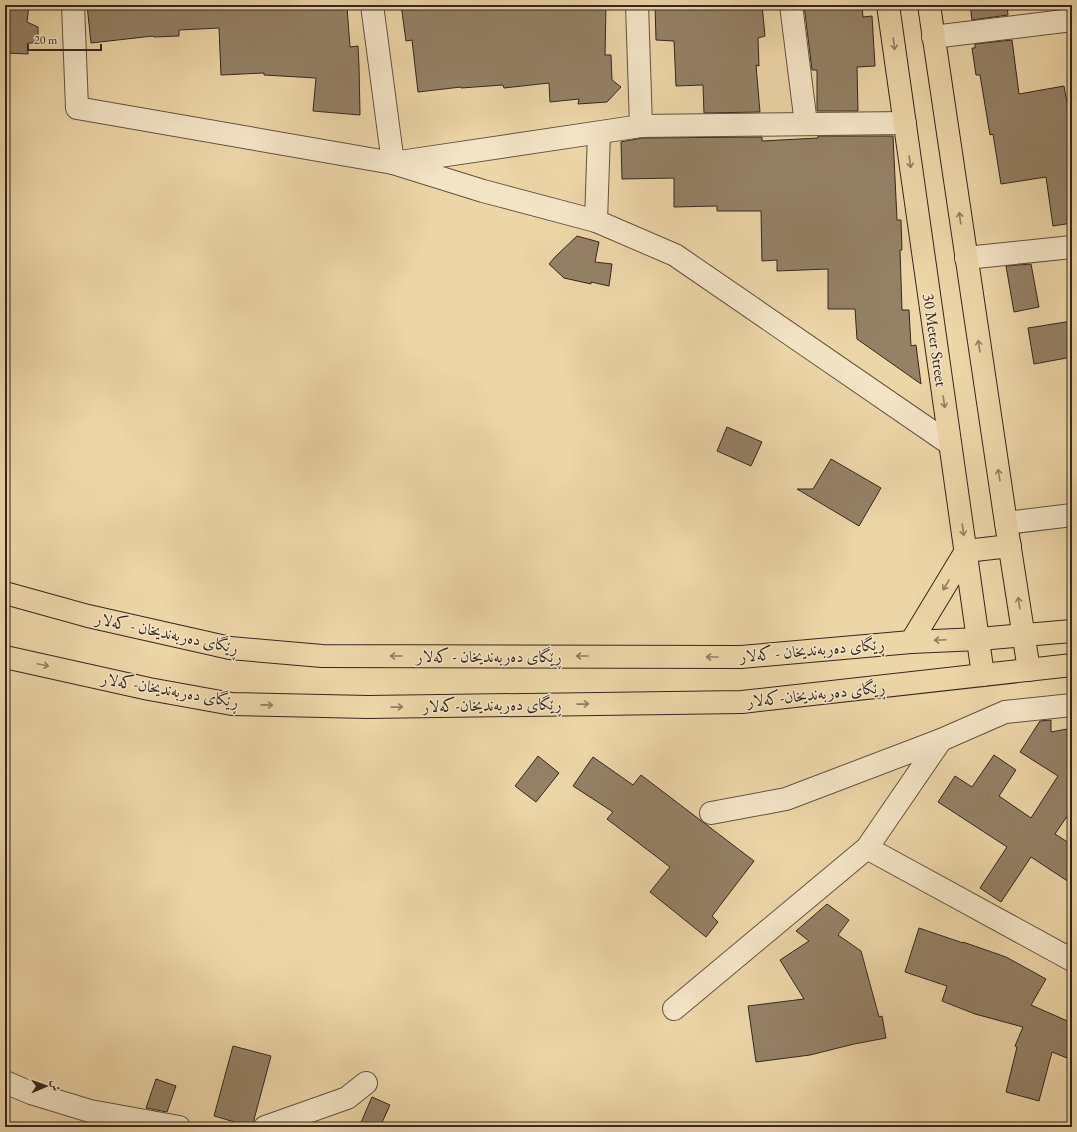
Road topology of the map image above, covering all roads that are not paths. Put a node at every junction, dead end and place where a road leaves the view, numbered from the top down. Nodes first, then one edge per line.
1 (72, 5) edge
2 (372, 5) edge
3 (637, 5) edge
4 (791, 5) edge
5 (888, 5) edge
6 (929, 5) edge
7 (1072, 20) edge
8 (933, 37) junction
9 (905, 123) junction
10 (806, 124) junction
11 (642, 126) junction
12 (599, 133) junction
13 (393, 163) junction
14 (596, 221) junction
15 (1072, 246) edge
16 (966, 258) junction
17 (950, 444) junction
18 (1072, 515) edge
19 (1006, 523) junction
20 (1010, 546) junction
21 (966, 551) junction
22 (5, 592) edge
23 (1072, 631) edge
24 (1024, 635) junction
25 (979, 638) junction
26 (911, 642) junction
27 (5, 657) edge
28 (1072, 665) edge
29 (1029, 670) junction
30 (983, 674) junction
31 (1072, 705) edge
32 (941, 740) junction
33 (711, 813) dead end
34 (867, 848) junction
35 (1072, 960) edge
36 (674, 1009) dead end
37 (5, 1082) edge
38 (366, 1083) dead end
39 (179, 1127) edge
40 (266, 1127) edge

1 - 13 street
2 - 13 street
3 - 11 street
4 - 10 street
5 -> 9 main road, 30 Meter Street
6 - 8 main road
7 - 8 street
16 -> 8 main road
9 - 10 street
9 -> 17 main road, 30 Meter Street
10 - 11 street
11 - 12 street
12 - 13 street
12 - 14 street
13 - 14 street
14 - 17 street
15 - 16 street
19 -> 16 main road
17 -> 21 main road, 30 Meter Street
18 - 19 street
19 - 20 main road
20 - 21 main road
24 -> 20 main road
21 - 25 main road, 30 Meter Street
21 -> 26 main road
26 -> 22 main road, ڕێگای دەربەندیخان - کەلار
23 - 24 main road, ڕێگای دەربەندیخان - کەلار
24 - 25 main road, ڕێگای دەربەندیخان - کەلار
24 - 29 main road
25 -> 26 main road, ڕێگای دەربەندیخان - کەلار
25 - 30 main road, 30 Meter Street
27 -> 30 main road, ڕێگای دەربەندیخان-کەلار
28 - 29 main road, ڕێگای دەربەندیخان-کەلار
29 - 30 main road, ڕێگای دەربەندیخان-کەلار
31 - 32 street
32 - 33 street
32 - 34 street
34 - 35 street
34 - 36 street
37 - 39 street
38 - 40 street

